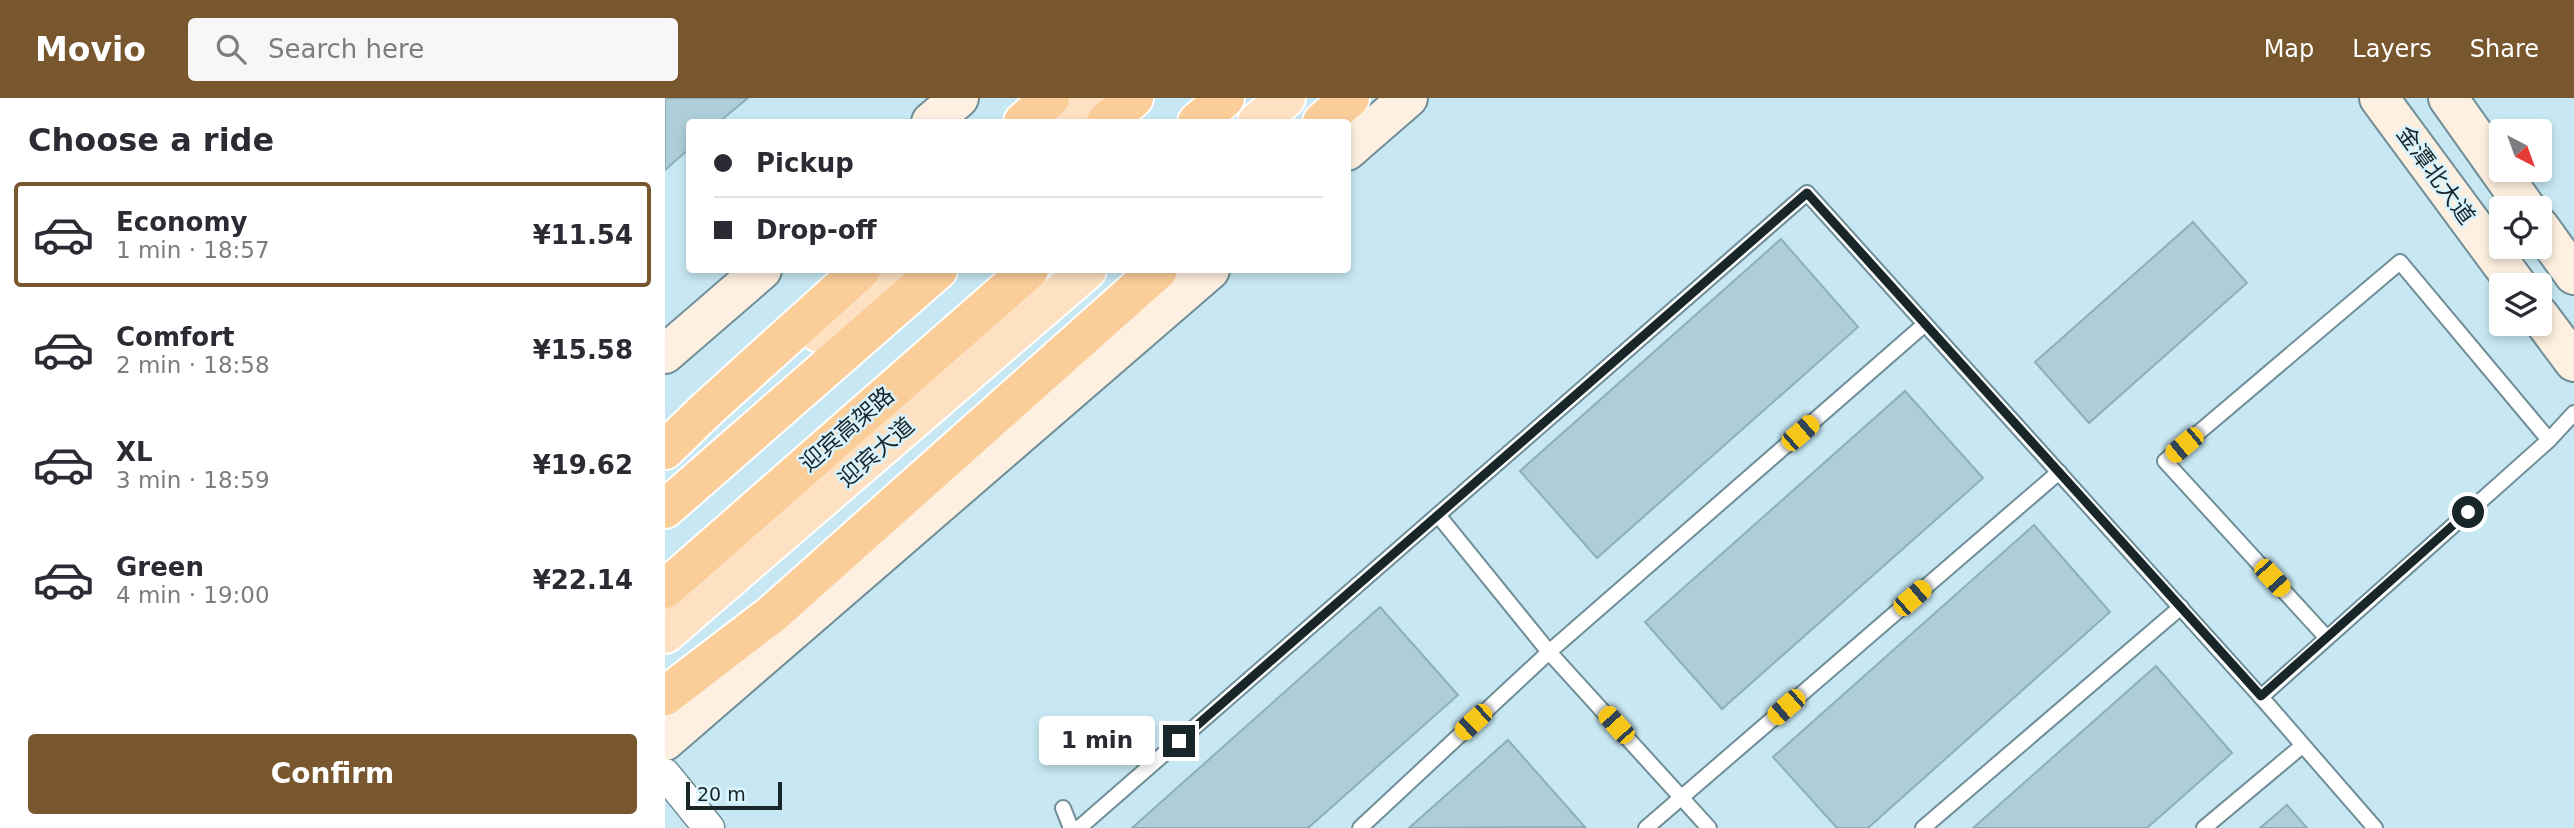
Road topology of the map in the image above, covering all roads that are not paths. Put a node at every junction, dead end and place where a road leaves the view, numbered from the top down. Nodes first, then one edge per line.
1 (959, 98) edge
2 (1050, 98) edge
3 (1087, 98) edge
4 (1134, 98) edge
5 (1225, 98) edge
6 (1286, 98) edge
7 (1350, 98) edge
8 (1408, 98) edge
9 (2379, 98) edge
10 (2448, 98) edge
11 (934, 119) edge
12 (1026, 119) edge
13 (1062, 119) edge
14 (1110, 119) edge
15 (1200, 119) edge
16 (1261, 119) edge
17 (1326, 119) edge
18 (1351, 148) edge
19 (2517, 196) edge
20 (2552, 244) edge
21 (759, 273) edge
22 (858, 273) edge
23 (888, 273) edge
24 (935, 273) edge
25 (1026, 273) edge
26 (1084, 273) edge
27 (1154, 273) edge
28 (1207, 273) edge
29 (2508, 273) edge
30 (2574, 275) edge
31 (1925, 324) junction
32 (2552, 332) edge
33 (665, 354) edge
34 (2574, 362) edge
35 (2574, 413) edge
36 (2549, 440) junction
37 (665, 450) edge
38 (665, 468) edge
39 (2059, 472) junction
40 (665, 509) edge
41 (1438, 515) junction
42 (665, 589) edge
43 (2181, 607) junction
44 (665, 634) edge
45 (2326, 637) junction
46 (1549, 652) junction
47 (665, 696) edge
48 (2261, 696) junction
49 (665, 741) edge
50 (2302, 746) junction
51 (665, 774) edge
52 (1682, 798) junction
53 (1063, 808) dead end
54 (709, 828) edge
55 (1071, 828) edge
56 (1079, 828) edge
57 (1360, 828) edge
58 (1646, 828) edge
59 (1709, 828) edge
60 (1923, 828) edge
61 (2204, 828) edge
62 (2375, 828) edge

1 - 11 street
2 - 12 highway
3 - 13 main road
4 - 14 highway
5 - 15 highway
6 - 16 main road
7 - 17 highway
8 - 18 street
9 - 29 street, 金潭北大道
10 - 19 street
20 - 30 street
21 - 33 street
22 - 37 highway
23 - 38 main road
24 - 40 highway
25 - 42 highway, 迎宾高架路
26 - 44 main road, 迎宾大道
27 - 47 highway
28 - 49 street
31 - 39 lane
31 - 41 lane
31 - 46 lane
32 - 34 street
35 - 36 lane
36 - 45 lane
36 - 45 lane
39 - 43 lane
39 - 52 lane
41 - 46 lane
41 - 56 lane
43 - 48 lane
43 - 60 lane
45 - 48 lane
46 - 52 lane
46 - 57 lane
48 - 50 lane
50 - 61 lane
50 - 62 lane
51 - 54 street
52 - 58 lane
52 - 59 lane
53 - 55 lane

